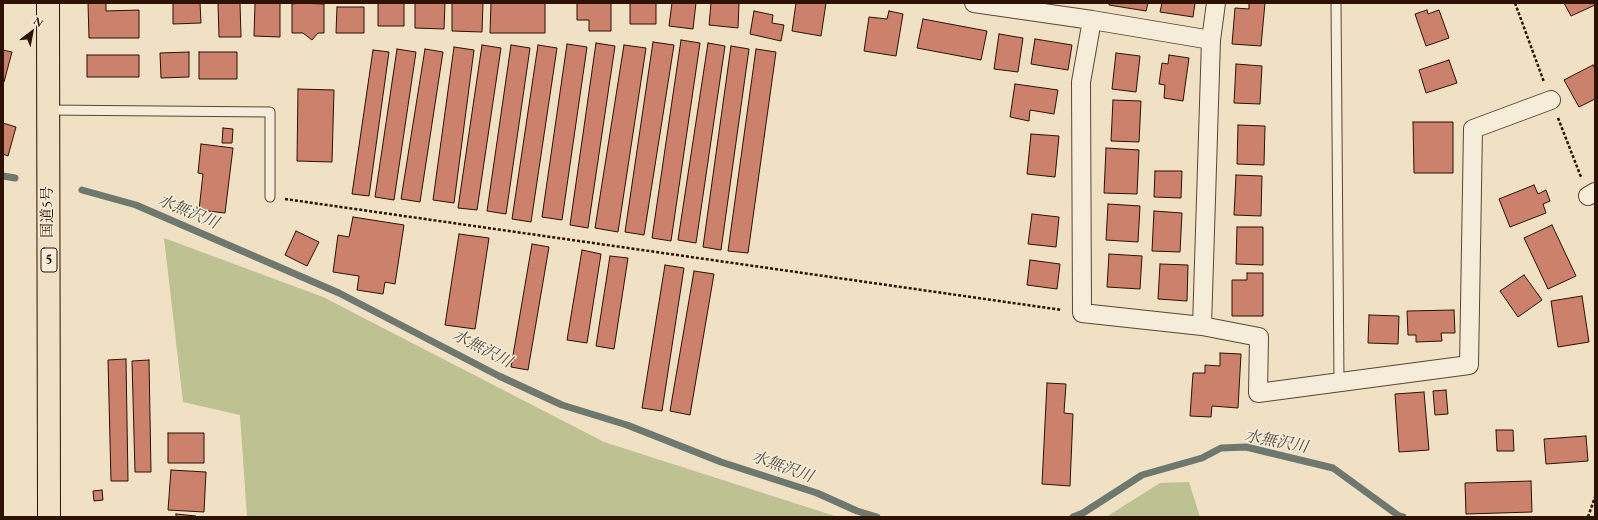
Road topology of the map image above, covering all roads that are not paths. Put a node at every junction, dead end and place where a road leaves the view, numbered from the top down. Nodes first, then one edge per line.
1 (48, 3) edge
2 (974, 3) edge
3 (1216, 3) edge
4 (1336, 3) edge
5 (1092, 20) junction
6 (1211, 40) junction
7 (1551, 100) dead end
8 (48, 110) junction
9 (270, 197) road end
10 (1202, 326) junction
11 (1339, 382) junction
12 (49, 517) edge

1 - 8 highway, 国道5号 / 5
2 - 5 street
3 - 6 street
4 - 11 lane
5 - 6 street
5 - 10 street
6 - 10 street
7 - 11 street
8 - 9 lane
8 - 12 highway, 国道5号 / 5
10 - 11 street

